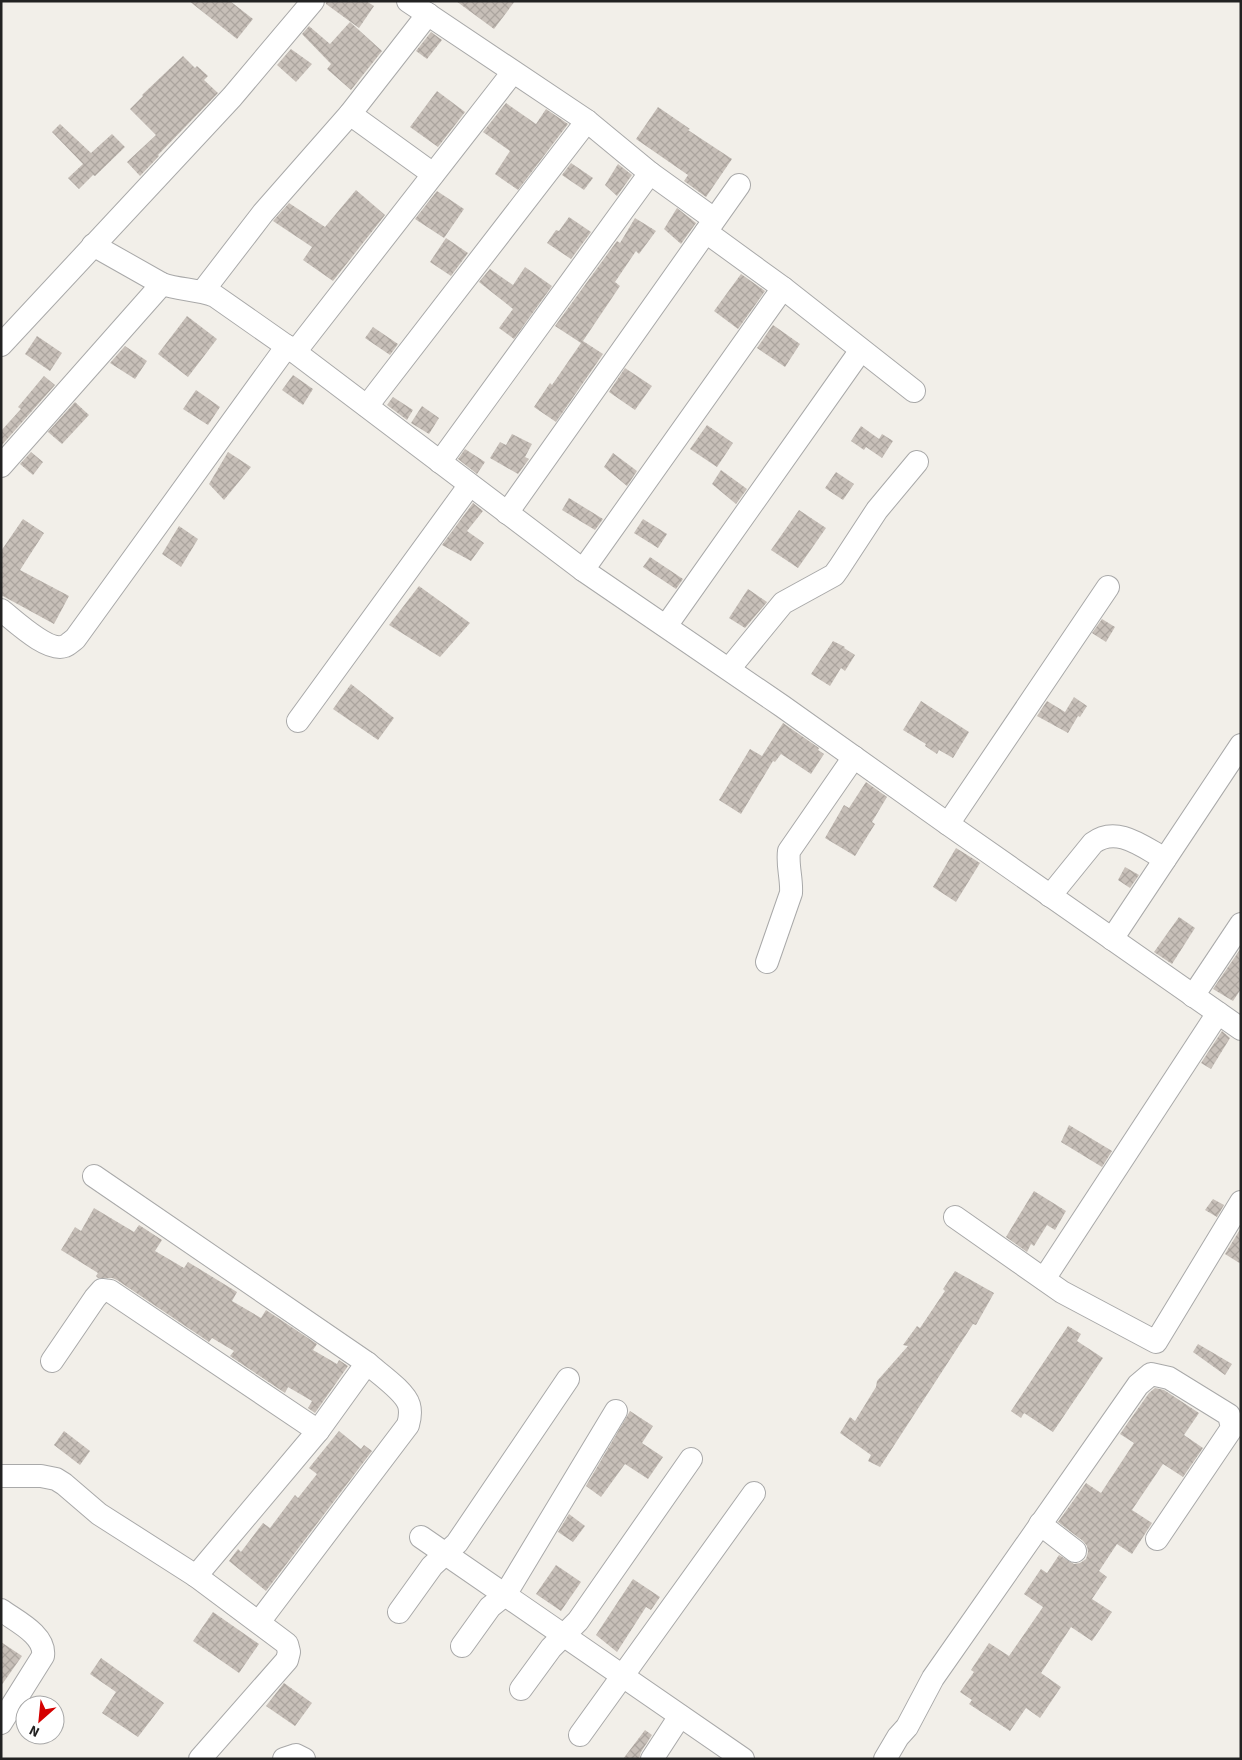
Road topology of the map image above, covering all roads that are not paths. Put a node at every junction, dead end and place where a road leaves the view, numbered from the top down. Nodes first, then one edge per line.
1 (313, 1) edge
2 (408, 1) edge
3 (428, 14) junction
4 (513, 72) junction
5 (350, 114) junction
6 (587, 121) junction
7 (650, 173) junction
8 (433, 174) junction
9 (739, 185) dead end
10 (710, 226) junction
11 (93, 245) junction
12 (162, 284) junction
13 (783, 288) junction
14 (203, 291) junction
15 (1, 345) edge
16 (291, 349) junction
17 (861, 350) junction
18 (914, 392) dead end
19 (367, 406) junction
20 (440, 462) junction
21 (917, 462) dead end
22 (1, 466) edge
23 (470, 486) junction
24 (507, 513) junction
25 (582, 570) junction
26 (1108, 587) dead end
27 (1, 610) edge
28 (666, 626) junction
29 (729, 669) junction
30 (298, 721) dead end
31 (1241, 746) edge
32 (854, 757) junction
33 (948, 824) junction
34 (1165, 859) junction
35 (1050, 896) junction
36 (1241, 924) edge
37 (1112, 939) junction
38 (767, 962) dead end
39 (1193, 996) junction
40 (1218, 1013) junction
41 (1241, 1029) edge
42 (94, 1176) dead end
43 (1241, 1202) edge
44 (956, 1217) dead end
45 (1044, 1279) junction
46 (52, 1361) dead end
47 (367, 1363) junction
48 (568, 1379) dead end
49 (616, 1411) dead end
50 (318, 1431) junction
51 (691, 1459) dead end
52 (1, 1476) edge
53 (754, 1493) dead end
54 (1040, 1524) junction
55 (421, 1537) dead end
56 (1157, 1540) dead end
57 (1075, 1551) dead end
58 (446, 1555) junction
59 (196, 1576) junction
60 (505, 1595) junction
61 (1, 1610) edge
62 (400, 1612) dead end
63 (259, 1622) junction
64 (564, 1636) junction
65 (462, 1646) dead end
66 (622, 1676) junction
67 (521, 1689) dead end
68 (680, 1716) junction
69 (1, 1723) edge
70 (580, 1735) dead end
71 (741, 1758) edge
72 (200, 1759) edge
73 (284, 1759) edge
74 (304, 1759) edge
75 (652, 1759) edge
76 (885, 1759) edge

1 - 11 street
2 - 3 street
3 - 4 street
3 - 5 street
4 - 6 street
4 - 8 street
5 - 8 street
5 - 14 street
6 - 7 street
6 - 19 street
7 - 10 street
7 - 20 street
8 - 16 street
9 - 10 street
10 - 13 street
10 - 24 street
11 - 12 street
11 - 15 street
12 - 14 street
12 - 22 street
13 - 17 street
13 - 25 street
14 - 16 street
16 - 19 street
16 - 27 street
17 - 18 street
17 - 28 street
19 - 20 street
20 - 23 street
21 - 29 street
23 - 24 street
23 - 30 street
24 - 25 street
25 - 28 street
26 - 33 street
28 - 29 street
29 - 32 street
31 - 34 street
32 - 33 street
32 - 38 street
33 - 35 street
34 - 35 street
34 - 37 street
35 - 37 street
36 - 39 street
37 - 39 street
39 - 40 street
40 - 41 street
40 - 45 street
42 - 47 street
43 - 45 street
44 - 45 street
46 - 50 street
47 - 50 street
47 - 63 street
48 - 58 street
49 - 60 street
50 - 59 street
51 - 64 street
52 - 59 street
53 - 66 street
54 - 56 street
54 - 57 street
54 - 76 street
55 - 58 street
58 - 60 street
58 - 62 street
59 - 63 street
60 - 64 street
60 - 65 street
61 - 69 street
63 - 72 street
64 - 66 street
64 - 67 street
66 - 68 street
66 - 70 street
68 - 71 street
68 - 75 street
73 - 74 street

